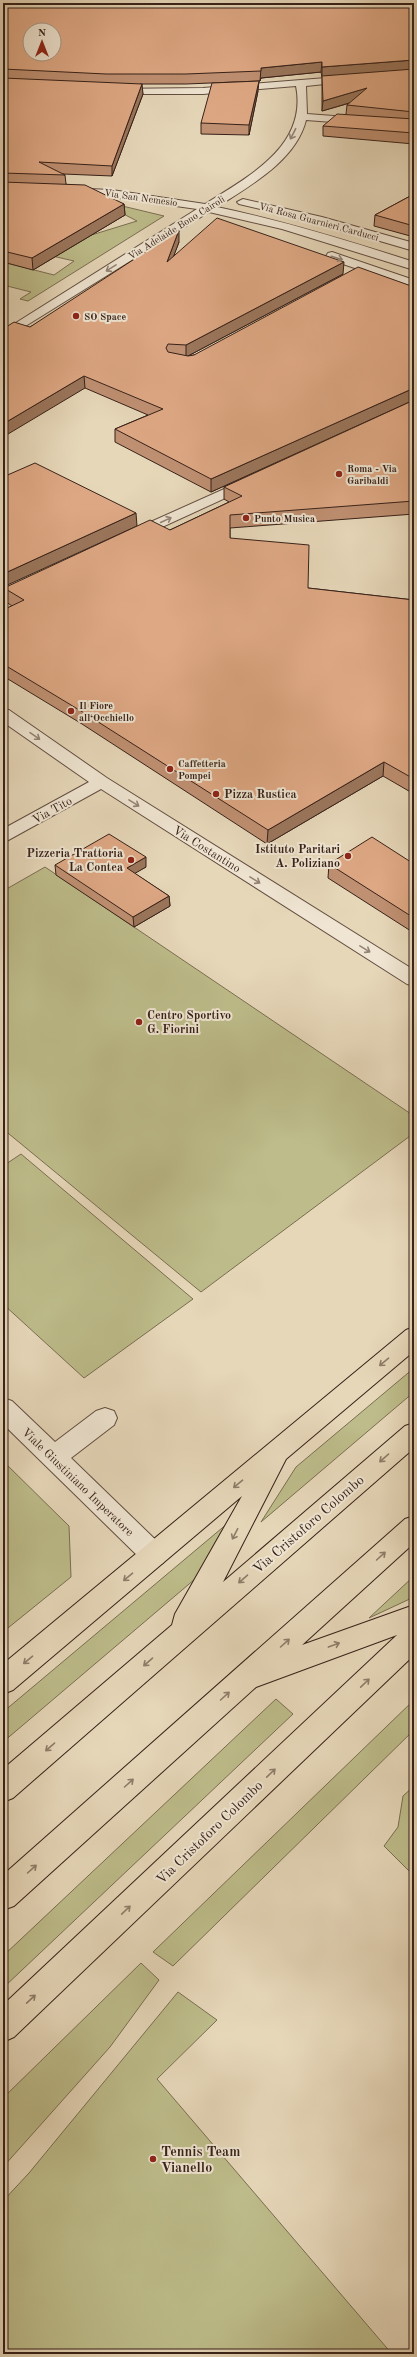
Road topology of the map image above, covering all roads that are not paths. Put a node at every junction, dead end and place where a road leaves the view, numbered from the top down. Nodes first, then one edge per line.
1 (360, 78) edge
2 (300, 83) junction
3 (103, 91) edge
4 (301, 118) junction
5 (414, 125) edge
6 (57, 190) edge
7 (224, 198) junction
8 (206, 208) junction
9 (192, 218) junction
10 (209, 222) dead end
11 (414, 247) edge
12 (317, 252) edge
13 (387, 257) junction
14 (412, 263) edge
15 (368, 268) junction
16 (351, 277) edge
17 (414, 284) edge
18 (3, 336) edge
19 (264, 474) edge
20 (118, 542) edge
21 (3, 714) edge
22 (101, 782) junction
23 (3, 837) edge
24 (414, 979) edge
25 (414, 1337) edge
26 (3, 1408) edge
27 (105, 1418) dead end
28 (414, 1433) edge
29 (279, 1450) junction
30 (54, 1457) junction
31 (414, 1527) edge
32 (154, 1555) junction
33 (414, 1617) edge
34 (177, 1636) junction
35 (414, 1637) edge
36 (245, 1678) junction
37 (3, 1681) edge
38 (3, 1788) edge
39 (3, 1896) edge
40 (3, 2026) edge

1 - 2 street
2 - 3 street
2 - 4 street, Via Adelaide Bono Cairoli
4 - 5 street
4 -> 7 street, Via Adelaide Bono Cairoli
6 - 8 street, Via San Nemesio
7 - 8 street, Via Adelaide Bono Cairoli
7 - 11 street, Via Rosa Guarnieri Carducci
8 - 9 street, Via Adelaide Bono Cairoli
8 - 13 street, Via Rosa Guarnieri Carducci
9 - 10 street
9 -> 18 street, Via Adelaide Bono Cairoli
12 -> 15 street
13 - 14 street, Via Rosa Guarnieri Carducci
13 - 15 street, Via Rosa Guarnieri Carducci
15 - 16 street, Via Rosa Guarnieri Carducci
15 - 17 street
20 -> 19 street
21 -> 22 street, Via Costantino
22 - 23 street, Via Tito
22 -> 24 street, Via Costantino
25 -> 29 main road
26 - 30 street, Viale Giustiniano Imperatore
27 - 30 street
28 -> 34 main road, Via Cristoforo Colombo
29 -> 32 main road
29 -> 34 main road
30 - 32 street, Viale Giustiniano Imperatore
36 -> 31 main road
32 -> 37 main road
36 -> 33 main road
34 -> 38 main road, Via Cristoforo Colombo
40 -> 35 main road, Via Cristoforo Colombo
39 -> 36 main road

